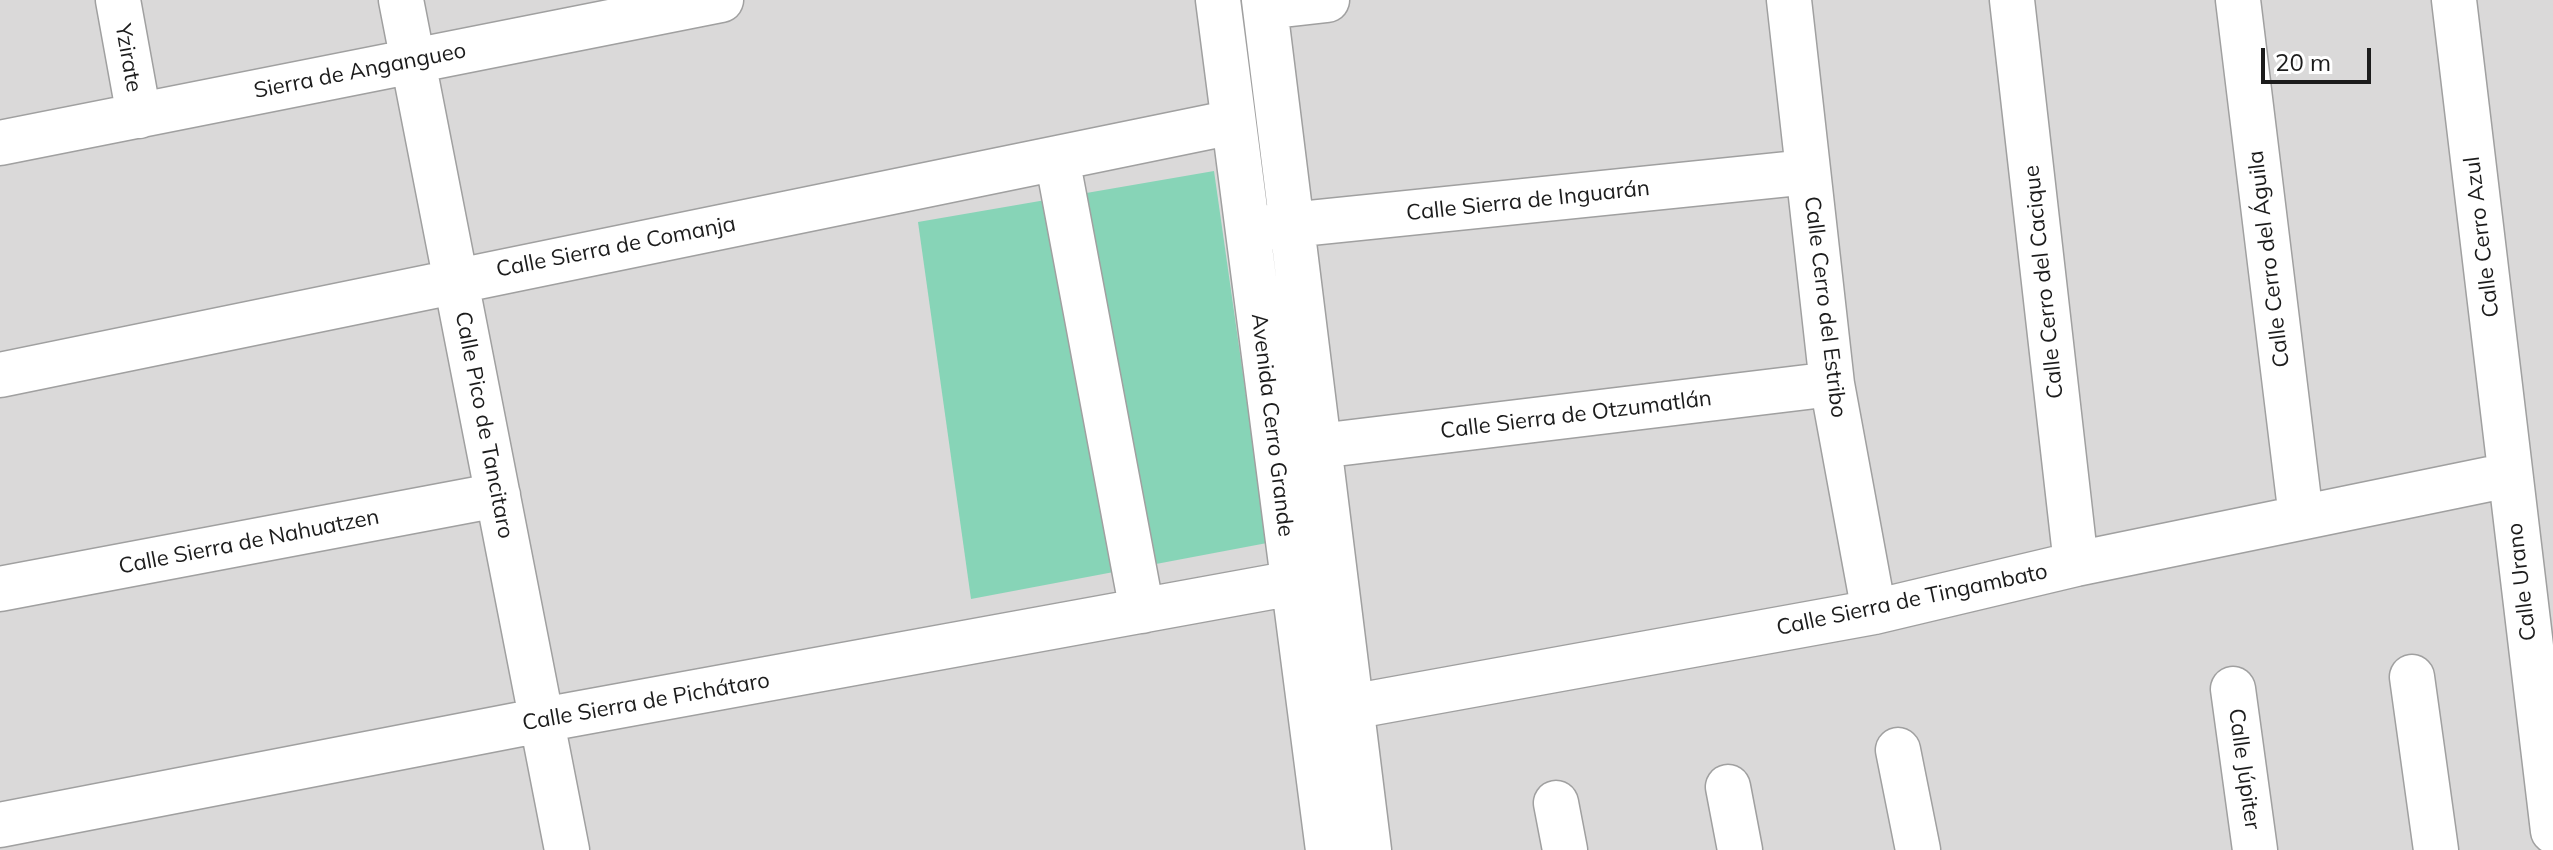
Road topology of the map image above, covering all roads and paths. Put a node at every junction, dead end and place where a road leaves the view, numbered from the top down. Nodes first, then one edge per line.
1 (118, 0) edge
2 (401, 0) edge
3 (721, 0) edge
4 (1218, 0) edge
5 (1327, 0) edge
6 (1789, 0) edge
7 (2012, 0) edge
8 (2238, 0) edge
9 (2454, 0) edge
10 (1265, 4) edge
11 (412, 61) junction
12 (139, 116) junction
13 (1233, 122) junction
14 (0, 143) edge
15 (1057, 158) junction
16 (1808, 172) junction
17 (1292, 225) junction
18 (1247, 229) junction
19 (455, 280) junction
20 (0, 375) edge
21 (1832, 384) junction
22 (1319, 446) junction
23 (2509, 475) junction
24 (498, 495) junction
25 (2301, 517) junction
26 (2076, 564) junction
27 (1293, 583) junction
28 (0, 589) edge
29 (1142, 611) junction
30 (1874, 612) junction
31 (2412, 677) dead end
32 (2233, 689) dead end
33 (1332, 710) junction
34 (542, 720) junction
35 (1898, 750) dead end
36 (1728, 787) dead end
37 (1556, 803) dead end
38 (0, 825) edge
39 (2553, 831) edge
40 (567, 850) edge
41 (1328, 850) edge
42 (1369, 850) edge
43 (1565, 850) edge
44 (1740, 850) edge
45 (1918, 850) edge
46 (2255, 850) edge
47 (2436, 850) edge

1 - 12 street, Yzirate
2 - 11 street, Calle Pico de Tancitaro
3 - 11 street, Sierra de Angangueo
4 - 13 street, Avenida Cerro Grande
5 - 10 street
6 - 16 street, Calle Cerro del Estribo
7 - 26 street, Calle Cerro del Cacique
8 - 25 street, Calle Cerro del Águila
9 - 23 street, Calle Cerro Azul
10 - 17 street, Avenida Cerro Grande
11 - 12 street, Sierra de Angangueo
11 - 19 street, Calle Pico de Tancitaro
12 - 14 street, Sierra de Angangueo
13 - 15 street, Calle Sierra de Comanja
13 - 18 street, Avenida Cerro Grande
15 - 19 street, Calle Sierra de Comanja
15 - 29 street
16 - 17 street, Calle Sierra de Inguarán
16 - 21 street, Calle Cerro del Estribo
17 - 18 street, Calle Sierra de Inguarán
17 - 22 street, Avenida Cerro Grande
18 - 27 street, Avenida Cerro Grande
19 - 20 street, Calle Sierra de Comanja
19 - 24 street, Calle Pico de Tancitaro
21 - 22 street, Calle Sierra de Otzumatlán
21 - 30 street, Calle Cerro del Estribo
22 - 33 street, Avenida Cerro Grande
23 - 25 street, Calle Sierra de Tingambato
23 - 39 street, Calle Urano
24 - 28 street, Calle Sierra de Nahuatzen
24 - 34 street, Calle Pico de Tancitaro
25 - 26 street, Calle Sierra de Tingambato
26 - 30 street, Calle Sierra de Tingambato
27 - 29 street, Calle Sierra de Pichátaro
27 - 33 street, Avenida Cerro Grande
29 - 34 street, Calle Sierra de Pichátaro
30 - 33 street, Calle Sierra de Tingambato
31 - 47 street
32 - 46 street, Calle Júpiter
33 - 41 street, Avenida Cerro Grande
33 - 42 street, Avenida Cerro Grande
34 - 38 street, Calle Sierra de Pichátaro
34 - 40 street, Calle Pico de Tancitaro
35 - 45 street
36 - 44 street
37 - 43 street

